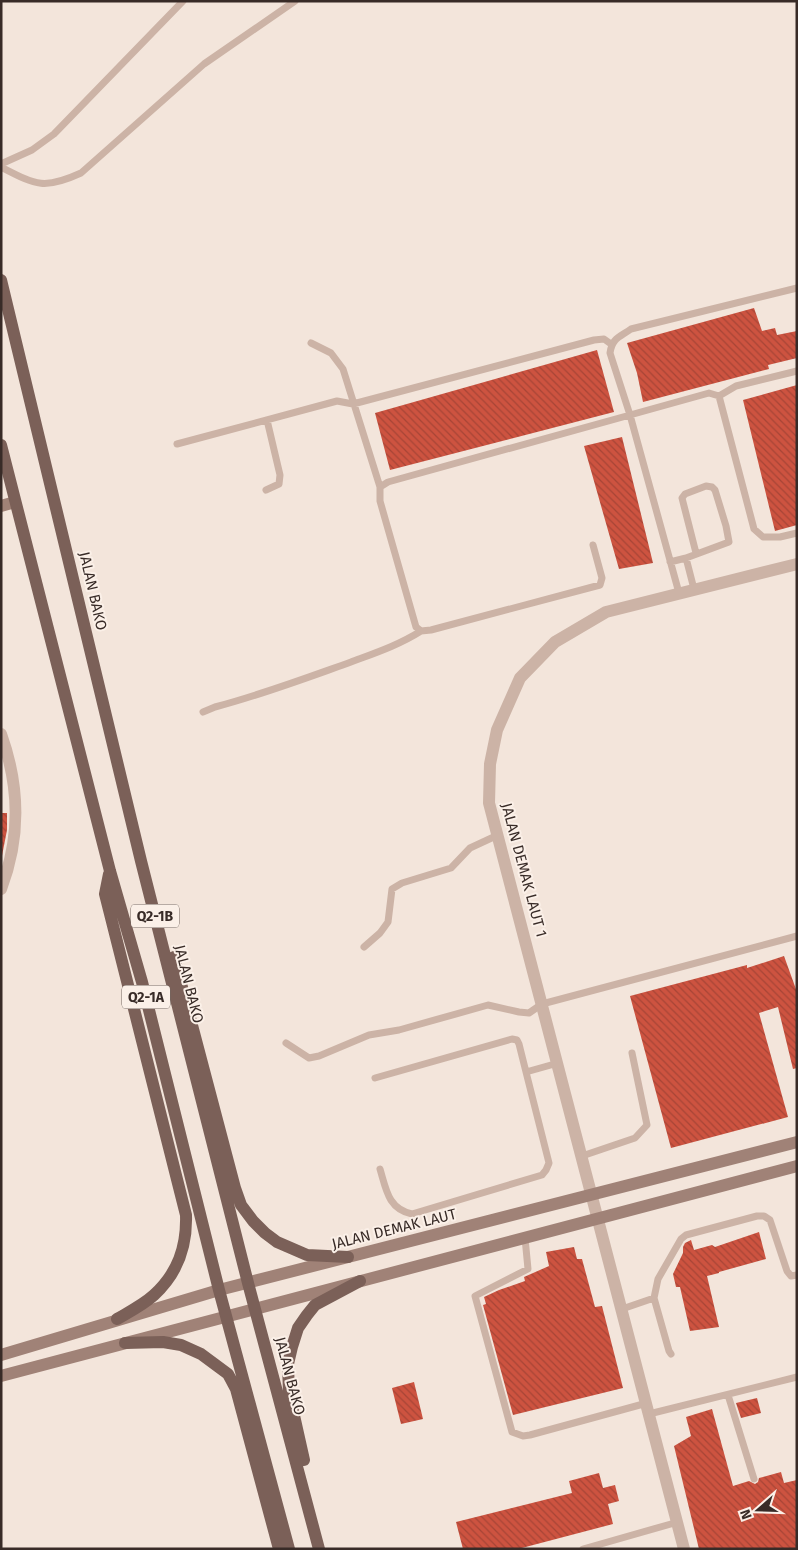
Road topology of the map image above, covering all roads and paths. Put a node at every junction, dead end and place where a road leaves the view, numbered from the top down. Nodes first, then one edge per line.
1 (183, 1) edge
2 (295, 1) edge
3 (1, 166) edge
4 (1, 280) edge
5 (797, 288) edge
6 (311, 343) dead end
7 (611, 344) junction
8 (797, 371) edge
9 (719, 396) junction
10 (353, 404) junction
11 (630, 415) junction
12 (267, 420) junction
13 (177, 444) dead end
14 (1, 445) edge
15 (380, 487) junction
16 (266, 490) dead end
17 (15, 502) junction
18 (1, 506) edge
19 (797, 533) edge
20 (593, 545) dead end
21 (696, 553) junction
22 (686, 558) junction
23 (670, 562) junction
24 (797, 564) edge
25 (694, 589) junction
26 (679, 593) junction
27 (421, 631) junction
28 (203, 712) dead end
29 (1, 734) edge
30 (498, 835) junction
31 (141, 861) junction
32 (110, 871) junction
33 (1, 889) edge
34 (797, 936) edge
35 (364, 947) dead end
36 (542, 1004) junction
37 (286, 1043) dead end
38 (632, 1053) dead end
39 (558, 1063) junction
40 (526, 1072) junction
41 (375, 1078) dead end
42 (797, 1142) edge
43 (582, 1156) junction
44 (797, 1166) edge
45 (380, 1169) dead end
46 (592, 1194) junction
47 (598, 1218) junction
48 (525, 1238) junction
49 (348, 1257) junction
50 (797, 1276) edge
51 (360, 1281) junction
52 (248, 1282) junction
53 (219, 1290) junction
54 (654, 1298) junction
55 (256, 1309) junction
56 (622, 1309) junction
57 (226, 1316) junction
58 (118, 1319) junction
59 (125, 1343) junction
60 (671, 1354) dead end
61 (1, 1355) edge
62 (1, 1376) edge
63 (797, 1377) edge
64 (728, 1395) junction
65 (648, 1409) junction
66 (754, 1479) dead end
67 (678, 1522) junction
68 (279, 1549) edge
69 (289, 1549) edge
70 (319, 1549) edge
71 (323, 1549) edge
72 (583, 1549) edge
73 (684, 1549) edge

1 - 3 lane
2 - 3 lane
4 - 31 main road, JALAN BAKO / Q2-1B
5 - 7 lane
6 - 10 lane
7 - 10 lane
7 - 11 lane
8 - 9 lane
9 - 11 lane
9 - 19 lane
10 - 12 lane
10 - 15 lane
11 - 15 lane
11 - 23 lane
12 - 13 lane
12 - 16 lane
14 - 17 main road, Q2-1A
15 - 27 lane
17 - 18 main road
17 - 32 main road, Q2-1A
20 - 27 lane
21 - 21 lane
21 - 22 lane
22 - 23 lane
22 - 25 lane
23 - 26 lane
24 - 25 street, JALAN DEMAK LAUT 1
25 - 26 street, JALAN DEMAK LAUT 1
26 - 30 street, JALAN DEMAK LAUT 1
27 - 28 lane
29 - 33 street
30 - 35 lane
30 - 36 street, JALAN DEMAK LAUT 1
31 - 49 main road
31 - 52 main road, JALAN BAKO / Q2-1B
32 - 53 main road, Q2-1A
32 - 58 main road
34 - 36 lane
36 - 37 lane
36 - 39 street, JALAN DEMAK LAUT 1
38 - 43 lane
39 - 40 lane
39 - 43 street, JALAN DEMAK LAUT 1
40 - 41 lane
40 - 45 lane
42 - 46 main road, JALAN DEMAK LAUT
43 - 46 street, JALAN DEMAK LAUT 1
44 - 47 main road
46 - 47 street, JALAN DEMAK LAUT 1
46 - 49 main road, JALAN DEMAK LAUT
47 - 48 main road
47 - 56 street, JALAN DEMAK LAUT 1
48 - 51 main road
48 - 65 lane
49 - 52 main road, JALAN DEMAK LAUT
50 - 54 lane
51 - 55 main road
51 - 71 main road
52 - 53 main road, JALAN DEMAK LAUT
52 - 55 main road, JALAN BAKO / Q2-1B
53 - 57 main road, Q2-1A
53 - 58 main road, JALAN DEMAK LAUT
54 - 56 lane
54 - 60 lane
55 - 57 main road
55 - 70 main road, JALAN BAKO / Q2-1B
56 - 65 street, JALAN DEMAK LAUT 1
57 - 59 main road
57 - 69 main road, Q2-1A
58 - 61 main road, JALAN DEMAK LAUT
59 - 62 main road
59 - 68 main road
63 - 64 lane
64 - 65 lane
64 - 66 lane
65 - 67 street, JALAN DEMAK LAUT 1
67 - 72 lane
67 - 73 street, JALAN DEMAK LAUT 1

